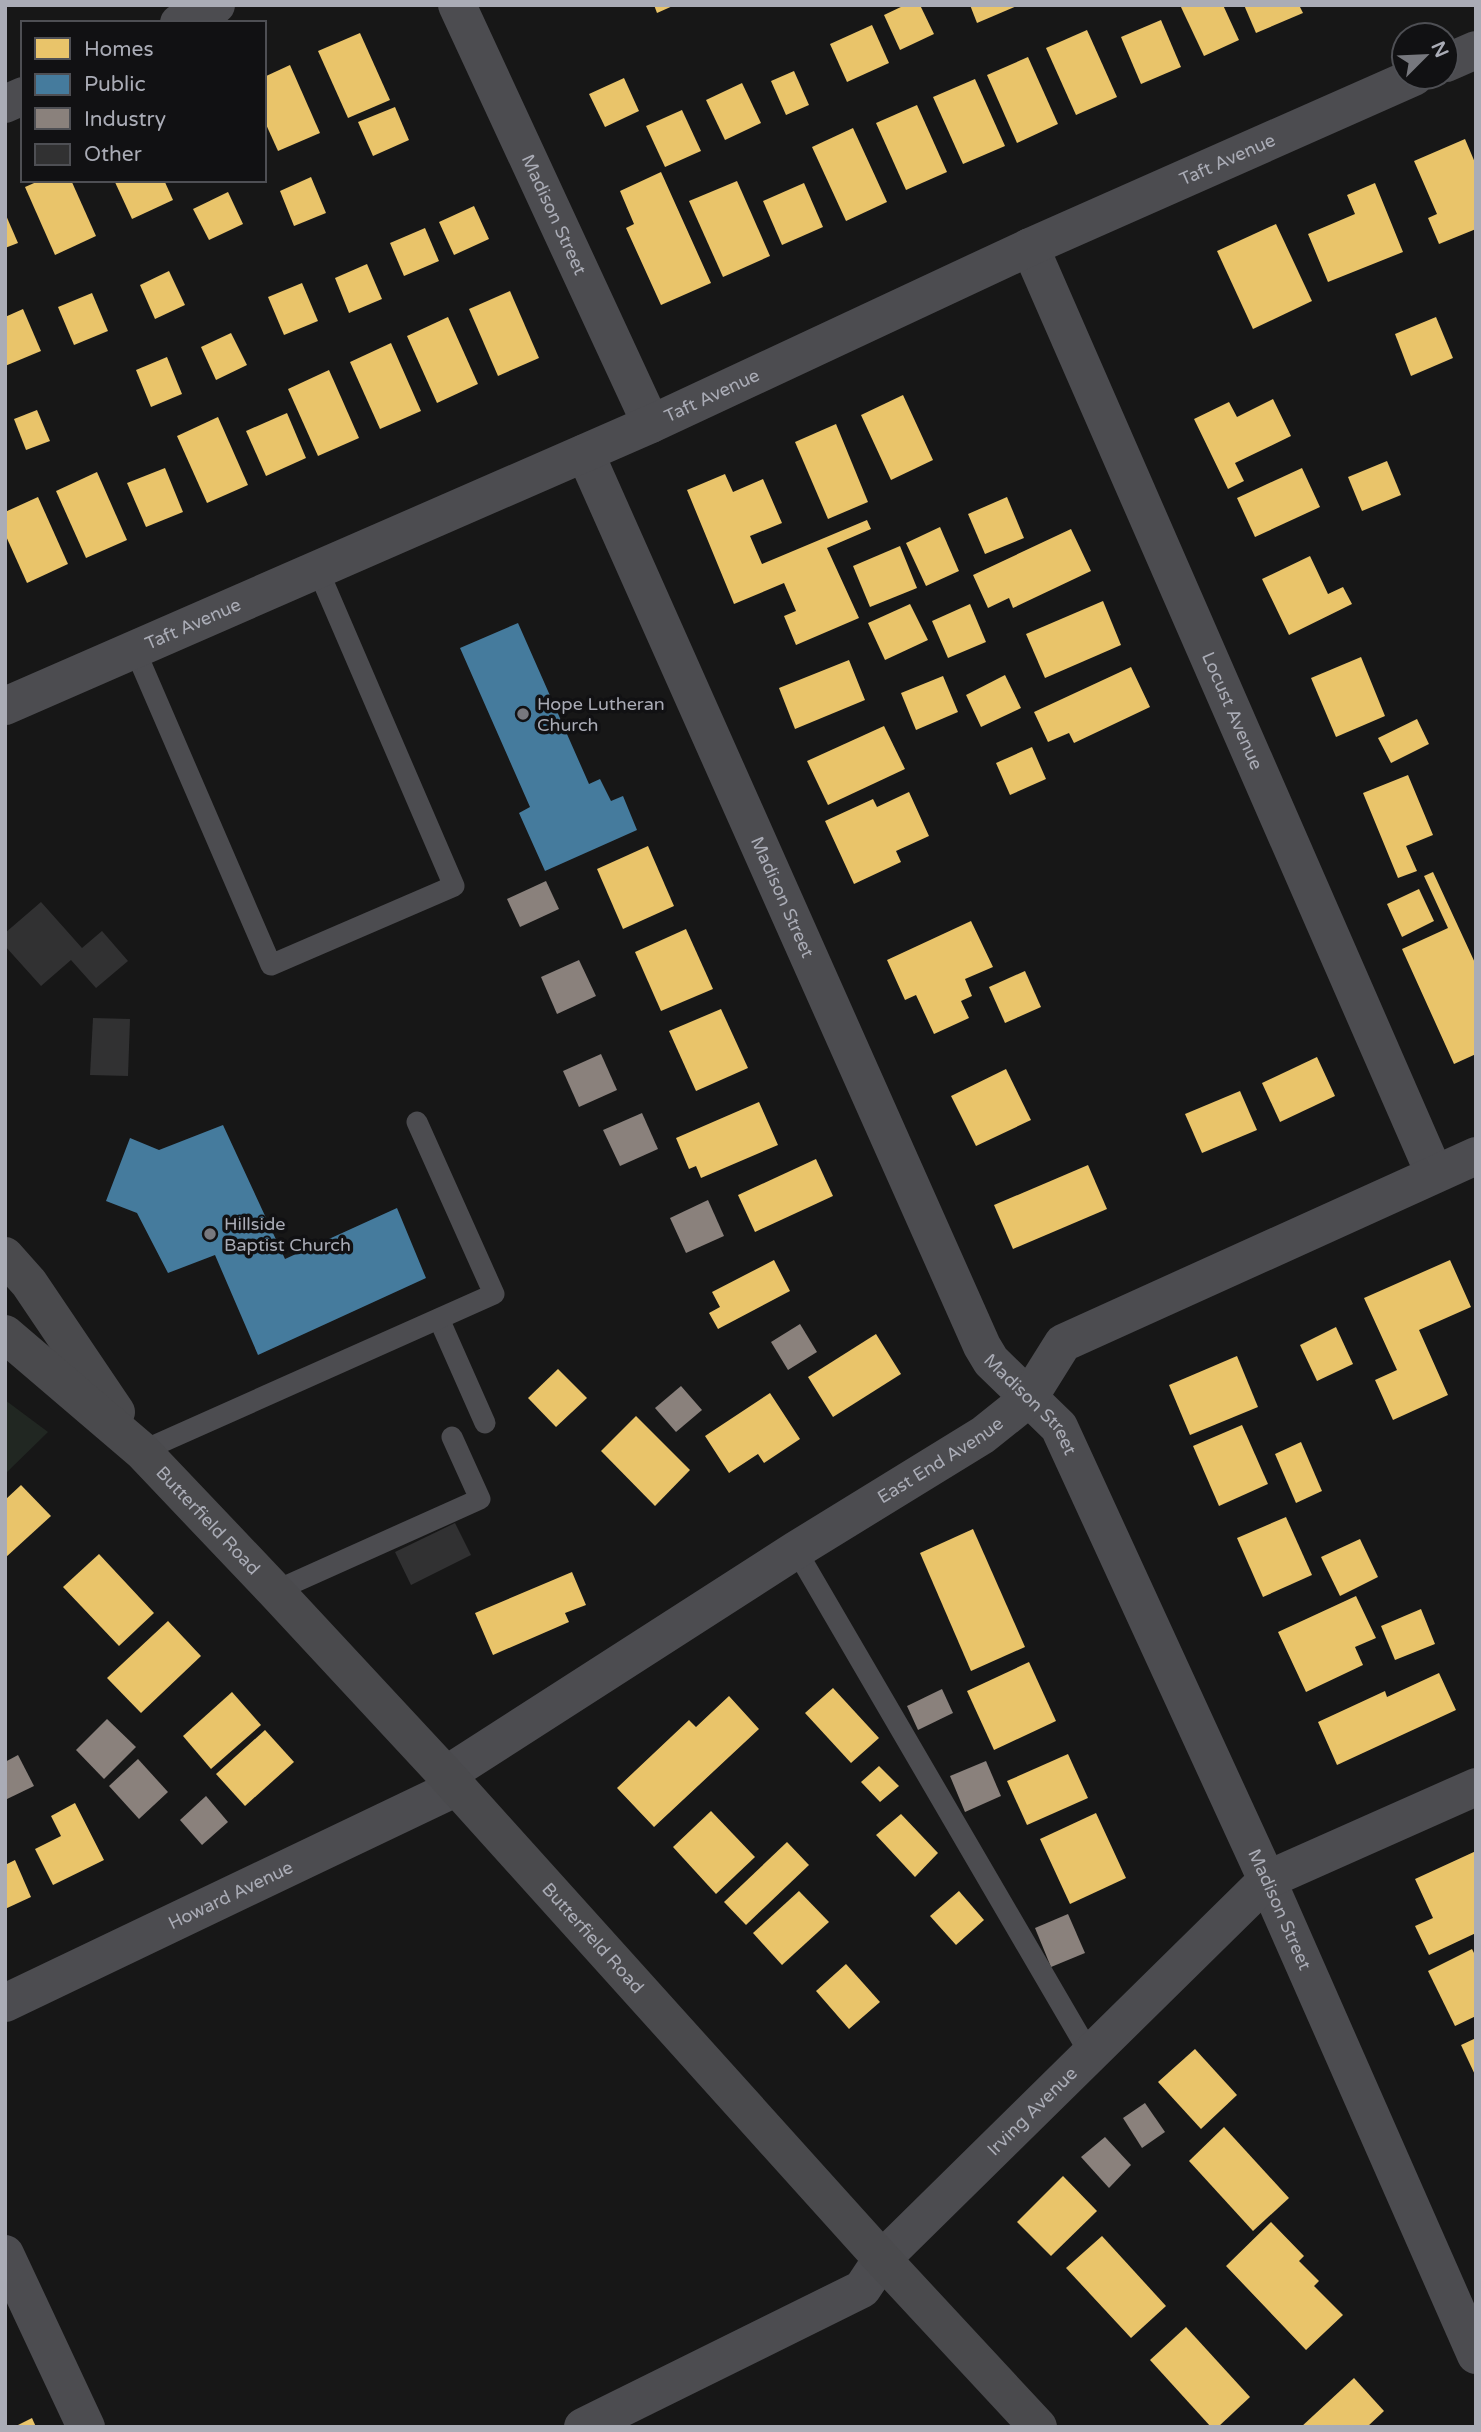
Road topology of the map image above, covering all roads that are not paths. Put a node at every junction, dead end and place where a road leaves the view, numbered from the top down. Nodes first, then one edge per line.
1 (216, 5) edge
2 (457, 5) edge
3 (183, 21) edge
4 (1390, 88) edge
5 (21, 97) edge
6 (5, 104) edge
7 (1030, 247) junction
8 (651, 424) junction
9 (585, 453) junction
10 (318, 570) junction
11 (135, 650) junction
12 (5, 706) edge
13 (417, 1122) dead end
14 (1476, 1156) edge
15 (1434, 1173) junction
16 (5, 1256) edge
17 (439, 1319) junction
18 (5, 1334) edge
19 (1028, 1399) junction
20 (485, 1423) dead end
21 (452, 1437) dead end
22 (142, 1451) junction
23 (796, 1550) junction
24 (275, 1591) junction
25 (452, 1781) junction
26 (1476, 1787) edge
27 (1267, 1880) junction
28 (5, 2003) edge
29 (1090, 2054) junction
30 (5, 2255) edge
31 (882, 2259) junction
32 (1476, 2355) edge
33 (86, 2427) edge
34 (583, 2427) edge
35 (1038, 2427) edge

1 - 3 street
2 - 8 street, Madison Street
4 - 7 street, Taft Avenue
5 - 6 street
7 - 8 street, Taft Avenue
7 - 15 street, Locust Avenue
8 - 9 street, Taft Avenue
9 - 10 street, Taft Avenue
9 - 19 street, Madison Street
10 - 11 street, Taft Avenue
10 - 11 lane
11 - 12 street, Taft Avenue
13 - 17 lane
14 - 15 street, East End Avenue
15 - 19 street, East End Avenue
16 - 22 main road, Butterfield Road
17 - 20 lane
17 - 22 lane
18 - 22 main road, Butterfield Road
19 - 23 street, East End Avenue
19 - 27 street, Madison Street
21 - 24 lane
22 - 24 main road, Butterfield Road
23 - 25 street, East End Avenue
23 - 29 lane
24 - 25 main road, Butterfield Road
25 - 28 street, Howard Avenue
25 - 31 main road, Butterfield Road
26 - 27 street, Irving Avenue
27 - 29 street, Irving Avenue
27 - 32 street, Madison Street
29 - 31 street, Irving Avenue
30 - 33 street
31 - 34 street, Irving Avenue
31 - 35 main road, Butterfield Road

